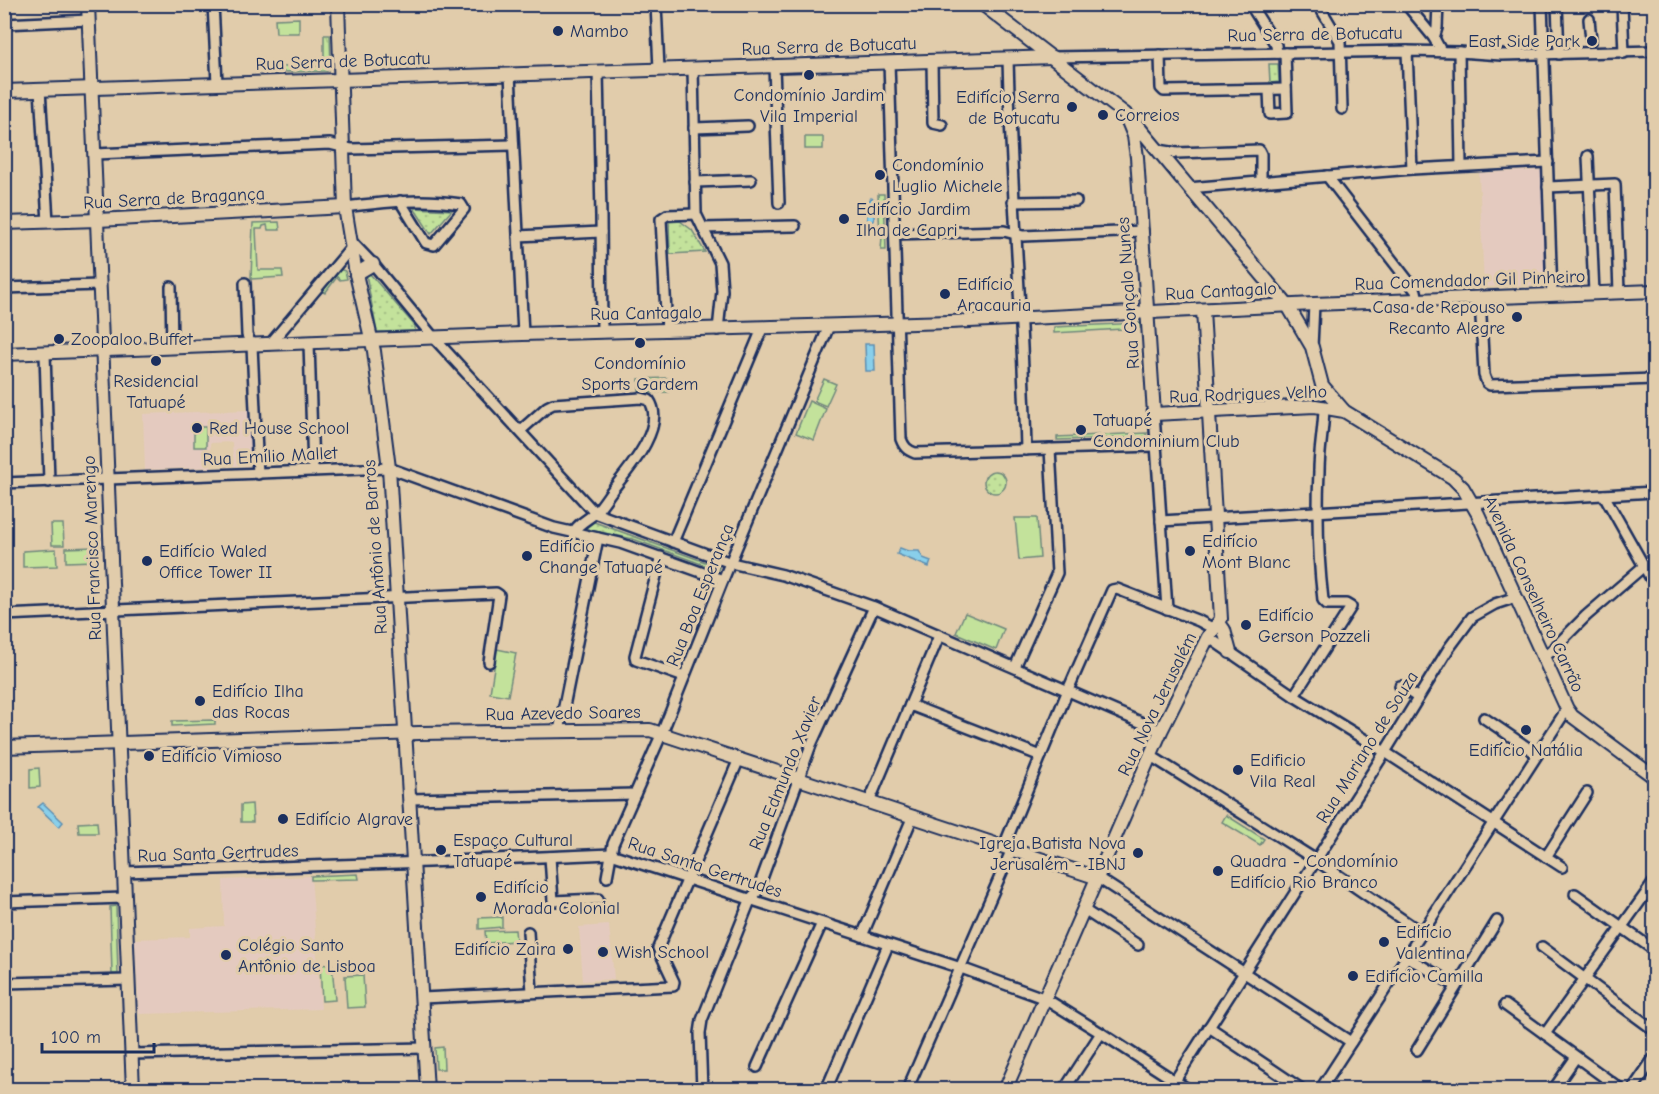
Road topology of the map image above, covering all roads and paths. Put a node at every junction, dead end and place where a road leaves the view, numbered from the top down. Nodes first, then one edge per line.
1 (88, 4) edge
2 (213, 4) edge
3 (339, 4) edge
4 (656, 4) edge
5 (982, 4) edge
6 (1250, 4) edge
7 (1318, 4) edge
8 (1406, 4) edge
9 (1438, 4) edge
10 (1542, 4) edge
11 (1557, 4) edge
12 (1622, 4) edge
13 (1590, 19) dead end
14 (89, 20) junction
15 (4, 24) edge
16 (1434, 38) junction
17 (1591, 46) junction
18 (1407, 51) junction
19 (1441, 51) junction
20 (1459, 51) junction
21 (1654, 51) edge
22 (1341, 52) junction
23 (1281, 53) junction
24 (1624, 53) junction
25 (1558, 54) junction
26 (1160, 55) junction
27 (1544, 55) junction
28 (1052, 57) junction
29 (1008, 58) junction
30 (932, 61) junction
31 (889, 62) junction
32 (774, 66) junction
33 (693, 68) junction
34 (659, 69) junction
35 (597, 71) junction
36 (510, 74) junction
37 (340, 79) junction
38 (217, 83) junction
39 (93, 88) junction
40 (40, 89) junction
41 (1286, 89) junction
42 (1269, 90) junction
43 (4, 91) edge
44 (1342, 109) dead end
45 (1124, 113) junction
46 (942, 125) dead end
47 (748, 126) dead end
48 (694, 128) junction
49 (513, 145) junction
50 (342, 147) junction
51 (1158, 150) junction
52 (95, 154) junction
53 (1588, 156) dead end
54 (1137, 157) junction
55 (1548, 162) junction
56 (1461, 166) junction
57 (1412, 169) junction
58 (1327, 176) junction
59 (751, 180) dead end
60 (1261, 181) junction
61 (695, 183) junction
62 (1589, 185) junction
63 (1548, 187) junction
64 (1188, 188) junction
65 (400, 201) junction
66 (1076, 201) dead end
67 (1013, 202) junction
68 (779, 203) dead end
69 (345, 207) junction
70 (696, 214) junction
71 (98, 220) junction
72 (48, 222) junction
73 (4, 223) edge
74 (795, 226) dead end
75 (703, 228) junction
76 (1143, 231) junction
77 (601, 232) junction
78 (895, 234) junction
79 (1014, 234) junction
80 (518, 236) junction
81 (351, 244) junction
82 (373, 264) junction
83 (356, 274) junction
84 (245, 283) dead end
85 (99, 285) junction
86 (171, 287) dead end
87 (4, 288) edge
88 (1654, 291) edge
89 (1618, 292) junction
90 (1594, 293) junction
91 (1552, 295) junction
92 (1480, 298) junction
93 (1418, 300) junction
94 (1314, 304) junction
95 (1288, 306) junction
96 (1203, 310) junction
97 (1147, 313) junction
98 (1020, 319) junction
99 (898, 324) junction
100 (829, 326) junction
101 (762, 329) junction
102 (717, 330) junction
103 (667, 331) junction
104 (602, 332) junction
105 (523, 334) junction
106 (434, 338) junction
107 (370, 341) junction
108 (309, 343) junction
109 (270, 344) junction
110 (252, 346) junction
111 (1312, 347) junction
112 (172, 348) junction
113 (103, 351) junction
114 (45, 352) junction
115 (4, 354) edge
116 (1654, 379) edge
117 (1322, 385) junction
118 (1319, 406) junction
119 (1344, 411) junction
120 (1208, 412) junction
121 (1157, 418) junction
122 (520, 431) junction
123 (1156, 446) junction
124 (1050, 449) junction
125 (1026, 450) junction
126 (389, 468) junction
127 (313, 471) junction
128 (258, 474) junction
129 (107, 480) junction
130 (49, 482) junction
131 (4, 483) edge
132 (1654, 492) edge
133 (1604, 495) junction
134 (1473, 503) junction
135 (1318, 511) junction
136 (595, 513) junction
137 (1215, 517) junction
138 (1161, 521) junction
139 (573, 532) junction
140 (598, 538) junction
141 (673, 542) junction
142 (661, 557) junction
143 (731, 563) junction
144 (1644, 566) junction
145 (723, 580) junction
146 (1654, 584) edge
147 (396, 597) junction
148 (1516, 597) junction
149 (874, 608) junction
150 (1167, 609) junction
151 (113, 610) junction
152 (4, 615) edge
153 (1214, 630) junction
154 (939, 636) junction
155 (1230, 652) joint
156 (1544, 658) junction
157 (489, 662) dead end
158 (1015, 667) junction
159 (684, 677) junction
160 (1400, 686) dead end
161 (1068, 690) junction
162 (1294, 696) junction
163 (1417, 697) junction
164 (910, 705) junction
165 (1569, 713) junction
166 (1484, 718) dead end
167 (560, 731) junction
168 (1161, 731) junction
169 (406, 733) junction
170 (662, 733) junction
171 (118, 743) junction
172 (4, 747) edge
173 (1385, 752) junction
174 (1537, 754) junction
175 (1041, 756) junction
176 (1151, 756) junction
177 (740, 759) junction
178 (1654, 777) edge
179 (798, 778) junction
180 (1654, 787) edge
181 (1587, 793) dead end
182 (635, 794) junction
183 (410, 799) junction
184 (869, 801) junction
185 (913, 816) junction
186 (1493, 823) junction
187 (1008, 848) junction
188 (611, 854) junction
189 (1546, 856) junction
190 (550, 857) junction
191 (1316, 860) junction
192 (414, 863) junction
193 (1562, 867) dead end
194 (123, 872) junction
195 (607, 877) dead end
196 (688, 878) junction
197 (1098, 878) junction
198 (1654, 882) edge
199 (1575, 894) dead end
200 (124, 898) junction
201 (751, 898) junction
202 (598, 899) dead end
203 (4, 902) edge
204 (1084, 910) junction
205 (1497, 921) dead end
206 (822, 923) junction
207 (1623, 926) junction
208 (528, 932) dead end
209 (1422, 933) junction
210 (862, 936) junction
211 (888, 945) junction
212 (1138, 945) dead end
213 (1542, 948) dead end
214 (1654, 950) edge
215 (1407, 957) junction
216 (962, 968) junction
217 (1244, 971) junction
218 (128, 980) junction
219 (1585, 980) junction
220 (4, 983) edge
221 (1456, 986) junction
222 (532, 992) junction
223 (422, 998) junction
224 (1046, 999) junction
225 (1504, 1005) dead end
226 (1209, 1027) junction
227 (1654, 1030) edge
228 (1101, 1033) junction
229 (1545, 1034) junction
230 (1351, 1042) junction
231 (425, 1048) junction
232 (1417, 1050) dead end
233 (131, 1054) junction
234 (1576, 1057) junction
235 (1654, 1058) edge
236 (757, 1067) dead end
237 (1175, 1080) junction
238 (133, 1089) edge
239 (427, 1089) edge
240 (702, 1089) edge
241 (826, 1089) edge
242 (907, 1089) edge
243 (1005, 1089) edge
244 (1064, 1089) edge
245 (1169, 1089) edge
246 (1189, 1089) edge
247 (1303, 1089) edge
248 (1320, 1089) edge
249 (1553, 1089) edge
250 (1622, 1089) edge
251 (1632, 1089) edge

1 - 14 street, Rua Francisco Marengo
2 - 38 street
3 - 37 street, Rua Antônio de Barros
4 - 34 street
5 - 28 street, Avenida Conselheiro Carrão
6 - 23 street
7 - 22 street
8 - 16 street
9 - 16 street
10 - 27 street
11 - 25 street
12 - 24 street
13 - 17 street
14 - 15 street
14 - 39 street, Rua Francisco Marengo
16 - 19 street
17 - 24 street, Rua Serra de Botucatu
17 - 25 street, Rua Serra de Botucatu
18 - 19 street, Rua Serra de Botucatu
18 - 22 street, Rua Serra de Botucatu
18 - 57 street
19 - 20 street, Rua Serra de Botucatu
20 - 27 street, Rua Serra de Botucatu
20 - 56 street
21 - 24 street, Rua Serra de Botucatu
22 - 23 street, Rua Serra de Botucatu
22 - 44 street
23 - 26 street, Rua Serra de Botucatu
23 - 41 street
25 - 27 street, Rua Serra de Botucatu
26 - 28 street, Rua Serra de Botucatu
26 - 42 street
27 - 55 street
28 - 29 street, Rua Serra de Botucatu
28 - 45 street, Avenida Conselheiro Carrão
29 - 30 street, Rua Serra de Botucatu
29 - 67 street
30 - 31 street, Rua Serra de Botucatu
30 - 46 street
31 - 32 street, Rua Serra de Botucatu
31 - 78 street
32 - 33 street, Rua Serra de Botucatu
32 - 68 street
33 - 34 street, Rua Serra de Botucatu
33 - 48 street
34 - 35 street, Rua Serra de Botucatu
35 - 36 street, Rua Serra de Botucatu
35 - 77 street
36 - 37 street, Rua Serra de Botucatu
36 - 49 street
37 - 38 street, Rua Serra de Botucatu
37 - 50 street, Rua Antônio de Barros
38 - 39 street, Rua Serra de Botucatu
39 - 40 street, Rua Serra de Botucatu
39 - 52 street, Rua Francisco Marengo
40 - 43 street, Rua Serra de Botucatu
40 - 72 street
41 - 42 street
41 - 42 street
45 - 51 street, Avenida Conselheiro Carrão
45 - 54 street
47 - 48 street
48 - 61 street
49 - 50 street
49 - 80 street
50 - 52 street
50 - 69 street, Rua Antônio de Barros
51 - 54 street
51 - 60 street
51 - 64 street, Avenida Conselheiro Carrão
52 - 71 street, Rua Francisco Marengo
53 - 62 street
54 - 76 street, Rua Gonçalo Nunes
55 - 56 street
55 - 63 street
56 - 57 street
57 - 58 street
58 - 60 street
58 - 93 street
59 - 61 street
60 - 64 street
61 - 70 street
62 - 63 street
62 - 89 street
62 - 90 street
63 - 91 street
64 - 95 street, Avenida Conselheiro Carrão
65 - 65 street
65 - 69 street
66 - 67 street
67 - 79 street
69 - 71 street, Rua Serra de Bragança
69 - 81 street, Rua Antônio de Barros
70 - 75 street
70 - 103 street
71 - 72 street, Rua Serra de Bragança
71 - 85 street, Rua Francisco Marengo
72 - 73 street, Rua Serra de Bragança
74 - 75 street
75 - 102 street
76 - 79 street
76 - 97 street, Rua Gonçalo Nunes
77 - 80 street
77 - 104 street
78 - 79 street
78 - 99 street
79 - 98 street
80 - 105 street
81 - 82 street
81 - 83 street, Rua Antônio de Barros
81 - 109 street
82 - 83 street
82 - 106 street
83 - 107 street, Rua Antônio de Barros
84 - 110 street
85 - 87 street
85 - 113 street, Rua Francisco Marengo
86 - 112 street
88 - 89 street, Rua Comendador Gil Pinheiro
89 - 90 street, Rua Comendador Gil Pinheiro
90 - 91 street, Rua Comendador Gil Pinheiro
91 - 92 street, Rua Comendador Gil Pinheiro
92 - 93 street, Rua Comendador Gil Pinheiro
92 - 116 street
93 - 94 street, Rua Comendador Gil Pinheiro
94 - 95 street, Rua Comendador Gil Pinheiro
94 - 111 street, Avenida Conselheiro Carrão
95 - 96 street, Rua Cantagalo
95 - 111 street, Avenida Conselheiro Carrão
96 - 97 street, Rua Cantagalo
96 - 120 street, Rua Nova Jerusalém
97 - 98 street, Rua Cantagalo
97 - 121 street, Rua Gonçalo Nunes
98 - 99 street, Rua Cantagalo
98 - 125 street
99 - 100 street, Rua Cantagalo
99 - 125 street
100 - 101 street, Rua Cantagalo
100 - 143 street, Rua Boa Esperança
101 - 102 street, Rua Cantagalo
101 - 141 street
102 - 103 street, Rua Cantagalo
103 - 104 street, Rua Cantagalo
104 - 105 street, Rua Cantagalo
105 - 106 street, Rua Cantagalo
106 - 107 street, Rua Cantagalo
106 - 122 street
107 - 108 street, Rua Cantagalo
107 - 126 street, Rua Antônio de Barros
108 - 109 street, Rua Cantagalo
108 - 127 street
109 - 110 street, Rua Cantagalo
110 - 112 street, Rua Cantagalo
110 - 128 street
111 - 117 street, Avenida Conselheiro Carrão
112 - 113 street, Rua Cantagalo
113 - 114 street, Rua Cantagalo
113 - 129 street, Rua Francisco Marengo
114 - 115 street, Rua Cantagalo
114 - 130 street
117 - 118 street
117 - 119 street, Avenida Conselheiro Carrão
118 - 119 street, Rua Rodrigues Velho
118 - 120 street, Rua Rodrigues Velho
118 - 135 street
119 - 134 street, Avenida Conselheiro Carrão
120 - 121 street, Rua Rodrigues Velho
120 - 137 street, Rua Nova Jerusalém
121 - 123 street, Rua Gonçalo Nunes
122 - 136 street
122 - 136 street
123 - 124 street
123 - 138 street, Rua Gonçalo Nunes
124 - 125 street
124 - 158 street
126 - 127 street, Rua Emílio Mallet
126 - 139 street, Rua Emílio Mallet
126 - 147 street, Rua Antônio de Barros
127 - 128 street, Rua Emílio Mallet
128 - 129 street, Rua Emílio Mallet
129 - 130 street, Rua Emílio Mallet
129 - 151 street, Rua Francisco Marengo
130 - 131 street, Rua Emílio Mallet
132 - 133 street
133 - 134 street
133 - 144 street
134 - 135 street
134 - 148 street, Avenida Conselheiro Carrão
135 - 137 street
135 - 162 street
136 - 139 street
136 - 141 street
137 - 138 street
137 - 153 street, Rua Nova Jerusalém
138 - 150 street, Rua Gonçalo Nunes
139 - 140 street, Rua Emílio Mallet
140 - 142 street, Rua Emílio Mallet
140 - 167 street
141 - 143 street
142 - 145 street, Rua Emílio Mallet
142 - 159 street
143 - 145 street, Rua Boa Esperança
143 - 149 street
144 - 146 street
144 - 156 street
145 - 159 street, Rua Boa Esperança
147 - 151 street
147 - 157 street
147 - 169 street, Rua Antônio de Barros
148 - 156 street, Avenida Conselheiro Carrão
148 - 163 street, Rua Mariano de Souza
149 - 154 street
149 - 179 street, Rua Edmundo Xavier
150 - 153 street
150 - 161 street
151 - 152 street
151 - 171 street, Rua Francisco Marengo
153 - 155 street
153 - 168 street, Rua Nova Jerusalém
154 - 158 street
154 - 164 street
155 - 162 street
156 - 165 street, Avenida Conselheiro Carrão
158 - 161 street
159 - 170 street, Rua Boa Esperança
160 - 163 street
161 - 168 street
161 - 175 street
162 - 173 street
163 - 173 street, Rua Mariano de Souza
164 - 175 street
164 - 184 street
165 - 174 street
165 - 178 street, Avenida Conselheiro Carrão
165 - 180 street, Avenida Conselheiro Carrão
166 - 174 street
167 - 169 street, Rua Azevedo Soares
167 - 170 street, Rua Azevedo Soares
168 - 176 street, Rua Nova Jerusalém
169 - 171 street, Rua Azevedo Soares
169 - 183 street, Rua Antônio de Barros
170 - 177 street, Rua Azevedo Soares
170 - 182 street, Rua Boa Esperança
171 - 172 street, Rua Azevedo Soares
171 - 194 street, Rua Francisco Marengo
173 - 186 street
173 - 191 street, Rua Mariano de Souza
174 - 186 street
175 - 187 street
176 - 191 street
176 - 197 street, Rua Nova Jerusalém
177 - 179 street, Rua Azevedo Soares
177 - 196 street
179 - 184 street, Rua Azevedo Soares
179 - 201 street, Rua Edmundo Xavier
181 - 189 street
182 - 183 street
182 - 188 street, Rua Boa Esperança
183 - 192 street, Rua Antônio de Barros
184 - 185 street, Rua Azevedo Soares
185 - 187 street, Rua Azevedo Soares
185 - 210 street
186 - 189 street
186 - 209 street
187 - 197 street, Rua Azevedo Soares
187 - 216 street
188 - 190 street, Rua Santa Gertrudes
188 - 195 street, Rua Boa Esperança
188 - 196 street, Rua Santa Gertrudes
189 - 193 street
190 - 192 street, Rua Santa Gertrudes
190 - 202 street
191 - 209 street
191 - 217 street, Rua Mariano de Souza
192 - 194 street, Rua Santa Gertrudes
192 - 223 street, Rua Antônio de Barros
194 - 200 street, Rua Francisco Marengo
196 - 201 street, Rua Santa Gertrudes
196 - 222 street
197 - 204 street, Rua Nova Jerusalém
197 - 217 street
198 - 207 street
199 - 207 street
200 - 203 street
200 - 218 street, Rua Francisco Marengo
201 - 206 street, Rua Santa Gertrudes
201 - 240 street, Rua Edmundo Xavier
204 - 212 street
204 - 224 street, Rua Nova Jerusalém
205 - 221 street
206 - 210 street, Rua Santa Gertrudes
206 - 236 street
207 - 214 street
207 - 219 street
208 - 222 street
209 - 215 street
210 - 211 street, Rua Santa Gertrudes
211 - 216 street, Rua Santa Gertrudes
211 - 241 street
213 - 219 street
215 - 221 street
215 - 230 street
216 - 224 street, Rua Santa Gertrudes
216 - 242 street
217 - 226 street, Rua Mariano de Souza
217 - 230 street
218 - 220 street
218 - 233 street, Rua Francisco Marengo
219 - 227 street
219 - 229 street
221 - 232 street
222 - 223 street
223 - 231 street, Rua Antônio de Barros
224 - 228 street, Rua Santa Gertrudes
224 - 243 street, Rua Nova Jerusalém
225 - 229 street
226 - 237 street, Rua Mariano de Souza
226 - 247 street
228 - 237 street, Rua Santa Gertrudes
228 - 244 street
229 - 234 street
230 - 248 street
231 - 233 street
231 - 239 street, Rua Antônio de Barros
233 - 238 street, Rua Francisco Marengo
234 - 249 street
234 - 250 street
235 - 251 street
237 - 245 street, Rua Mariano de Souza
237 - 246 street, Rua Santa Gertrudes

